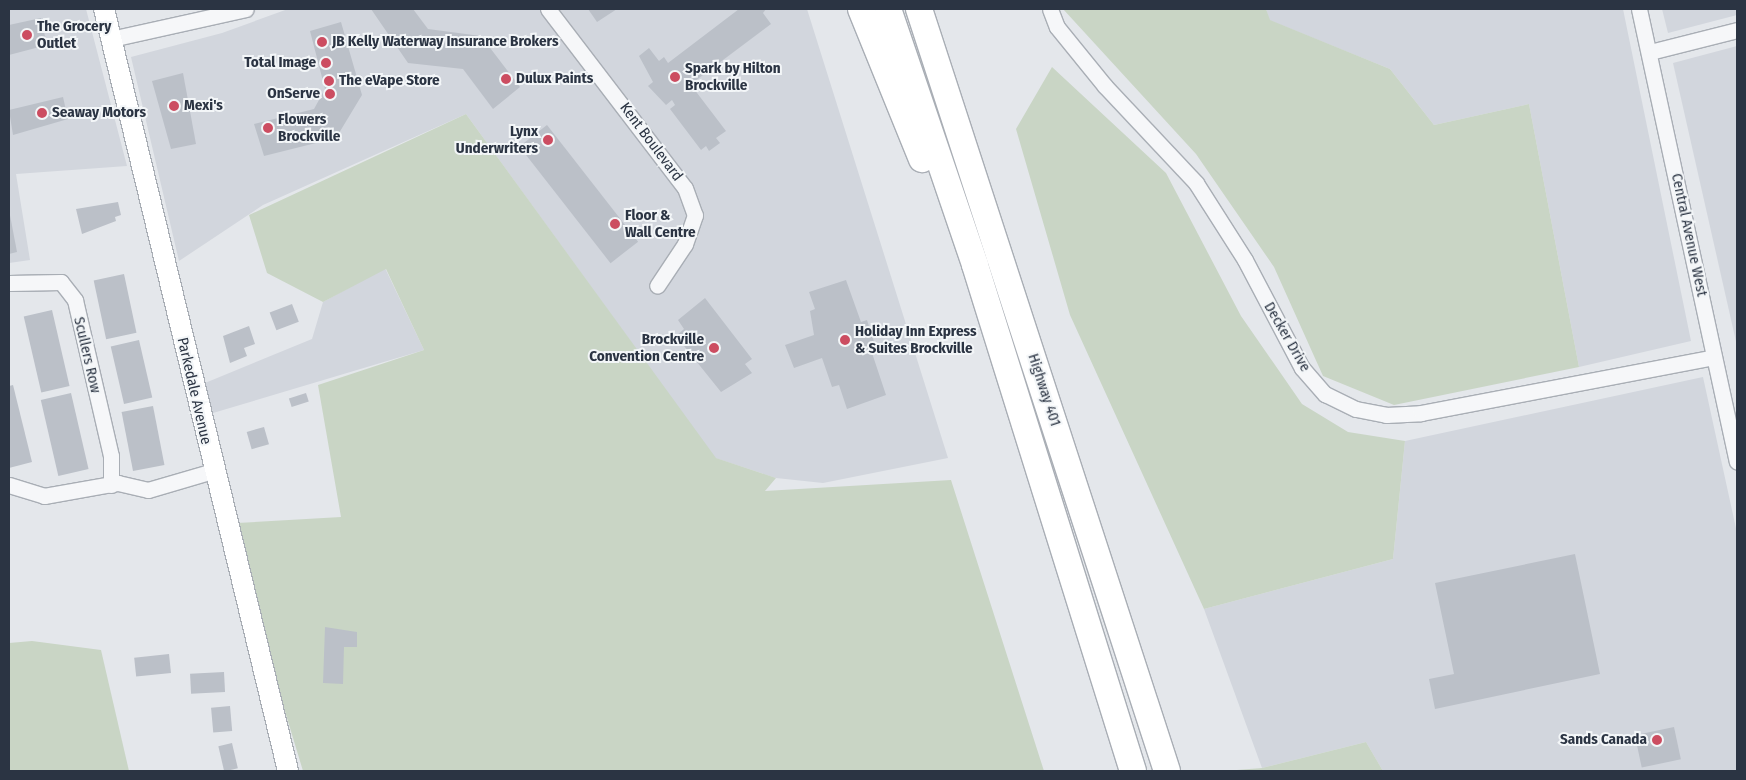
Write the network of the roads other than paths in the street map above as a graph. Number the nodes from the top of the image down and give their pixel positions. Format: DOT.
graph roads {
  1 [pos="104,9"];
  2 [pos="246,9"];
  3 [pos="548,9"];
  4 [pos="861,9"];
  5 [pos="888,9"];
  6 [pos="919,9"];
  7 [pos="934,9"];
  8 [pos="1050,9"];
  9 [pos="1639,9"];
  10 [pos="1737,30"];
  11 [pos="111,39"];
  12 [pos="1650,52"];
  13 [pos="961,130"];
  14 [pos="975,264"];
  15 [pos="9,283"];
  16 [pos="657,286"];
  17 [pos="1714,357"];
  18 [pos="1737,462"];
  19 [pos="213,471"];
  20 [pos="9,485"];
  21 [pos="111,485"];
  22 [pos="288,771"];
  23 [pos="1133,771"];
  24 [pos="1167,771"];
  1 -- 11 [label="street, Parkedale Avenue"];
  2 -- 11 [label="street"];
  3 -- 16 [label="street, Kent Boulevard"];
  4 -- 14 [label="highway"];
  5 -- 14 [label="highway, Highway 401"];
  6 -- 13 [label="highway, Highway 401"];
  7 -- 13 [label="highway"];
  8 -- 17 [label="street, Decker Drive"];
  9 -- 12 [label="street, Central Avenue West"];
  10 -- 12 [label="street"];
  11 -- 19 [label="street, Parkedale Avenue"];
  12 -- 17 [label="street, Central Avenue West"];
  13 -- 24 [label="highway, Highway 401"];
  14 -- 23 [label="highway, Highway 401"];
  15 -- 21 [label="street, Scullers Row"];
  17 -- 18 [label="street, Central Avenue West"];
  19 -- 21 [label="street"];
  19 -- 22 [label="street, Parkedale Avenue"];
  20 -- 21 [label="street"];
}
